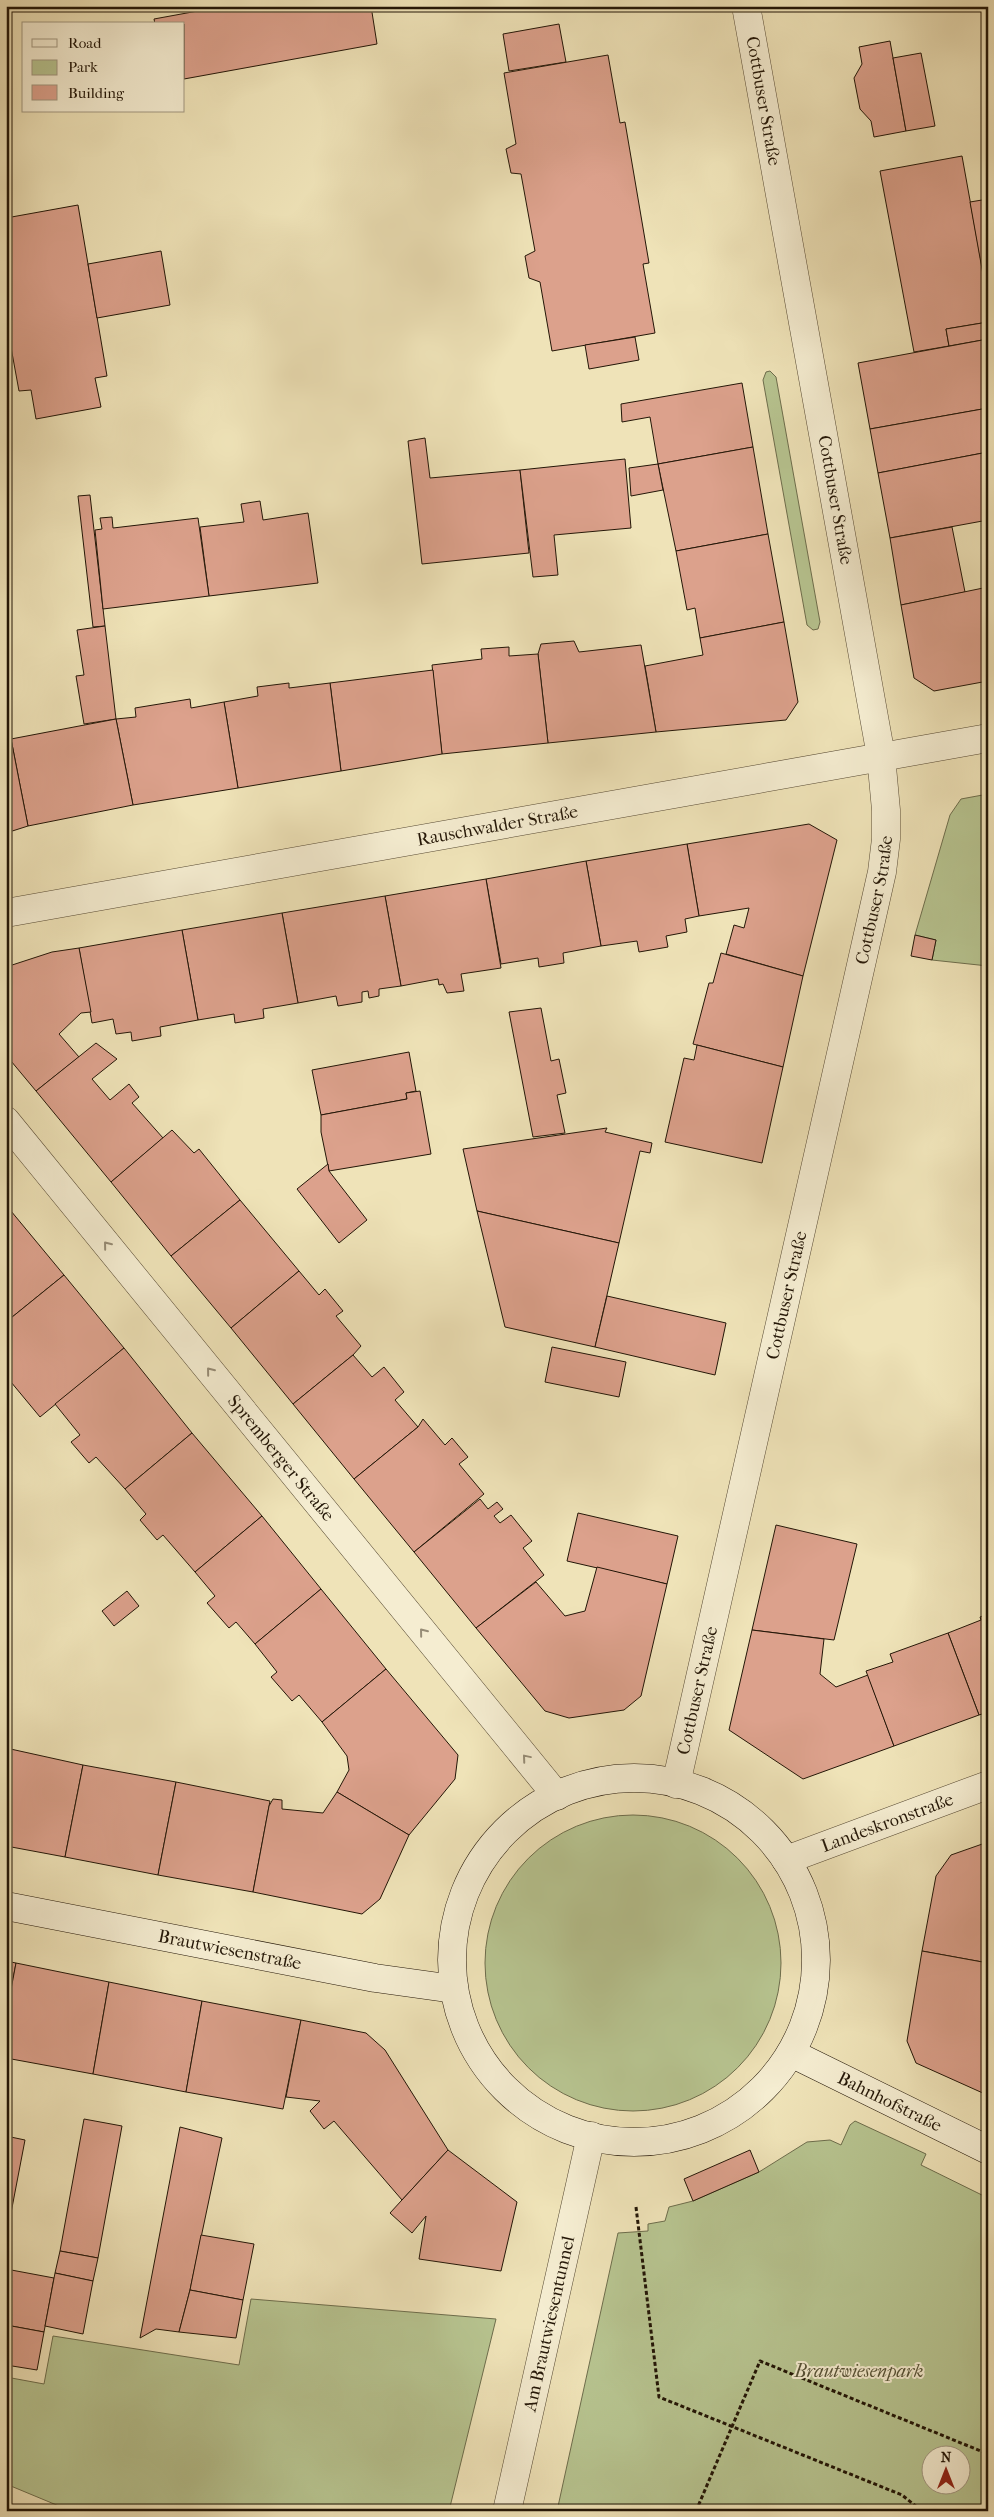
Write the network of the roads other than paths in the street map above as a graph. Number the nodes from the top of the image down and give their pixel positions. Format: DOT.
graph roads {
  1 [pos="746,6"];
  2 [pos="988,738"];
  3 [pos="881,756"];
  4 [pos="6,913"];
  5 [pos="6,1121"];
  6 [pos="676,1784"];
  7 [pos="988,1785"];
  8 [pos="557,1796"];
  9 [pos="786,1860"];
  10 [pos="6,1906"];
  11 [pos="454,1990"];
  12 [pos="790,2053"];
  13 [pos="591,2136"];
  14 [pos="988,2150"];
  15 [pos="507,2511"];
  1 -- 3 [label="street, Cottbuser Straße"];
  2 -- 3 [label="street, Rauschwalder Straße"];
  3 -- 4 [label="street, Rauschwalder Straße"];
  3 -- 6 [label="street, Cottbuser Straße"];
  8 -- 5 [label="street, Spremberger Straße, one-way"];
  6 -- 8 [label="street"];
  6 -- 9 [label="street"];
  7 -- 9 [label="street, Landeskronstraße"];
  8 -- 11 [label="street"];
  9 -- 12 [label="street"];
  10 -- 11 [label="street, Brautwiesenstraße"];
  11 -- 13 [label="street"];
  12 -- 13 [label="street"];
  12 -- 14 [label="street, Bahnhofstraße"];
  13 -- 15 [label="street, Am Brautwiesentunnel"];
}
